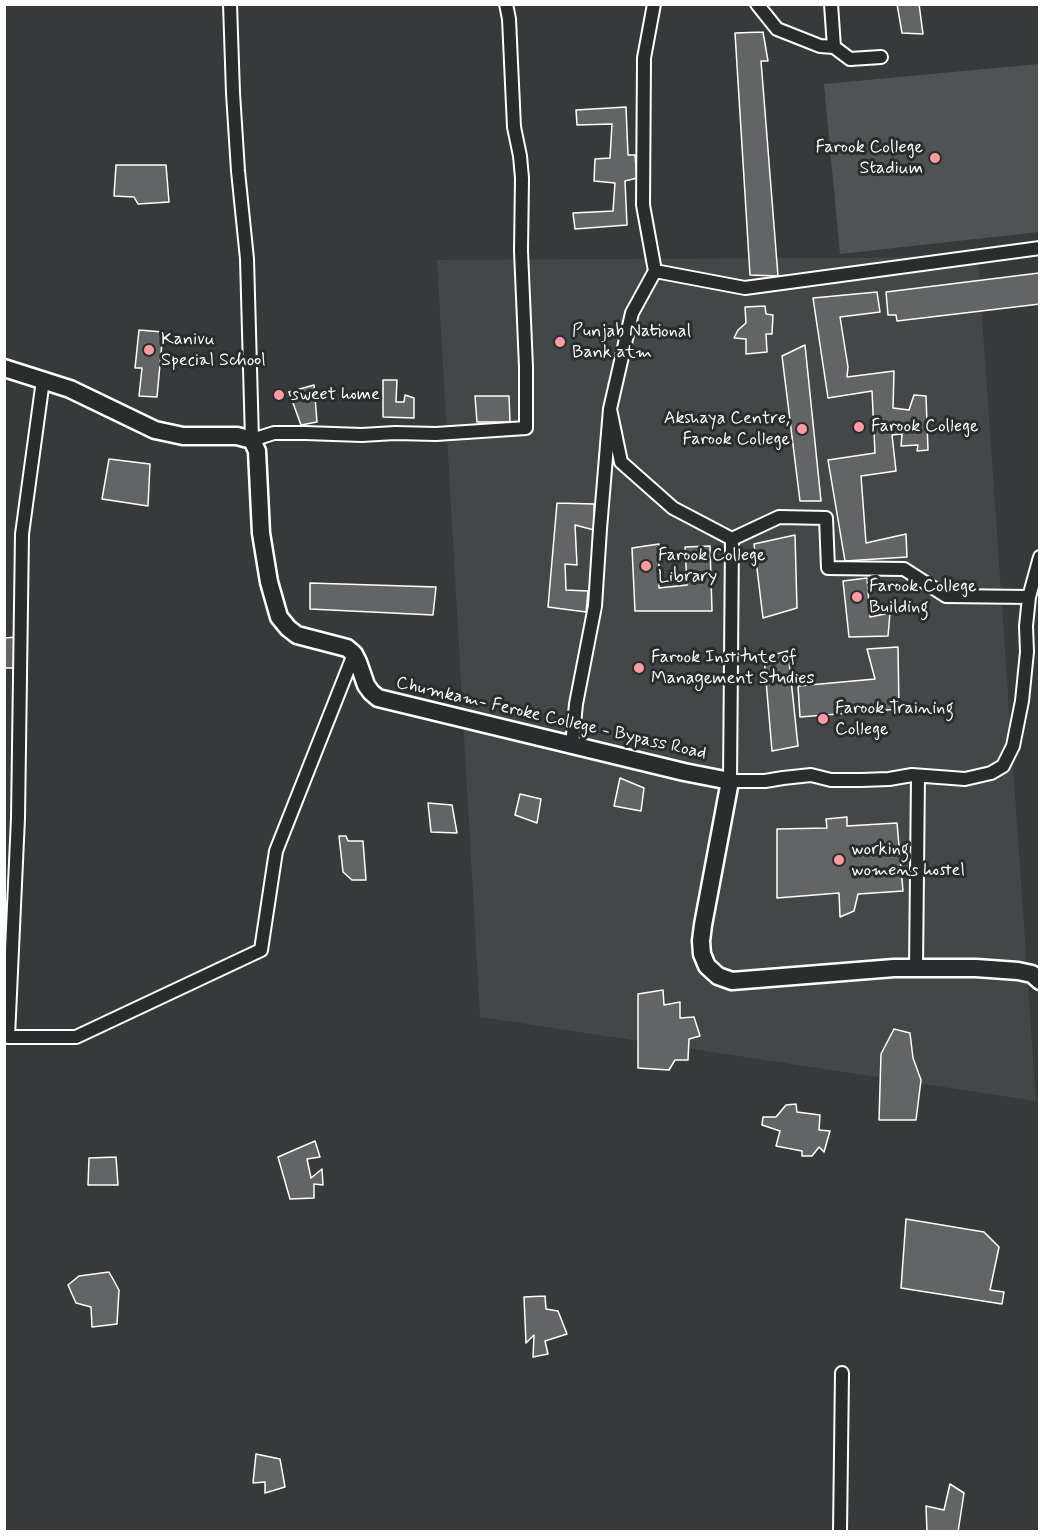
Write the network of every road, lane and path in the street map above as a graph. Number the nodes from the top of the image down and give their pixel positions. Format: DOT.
graph roads {
  1 [pos="230,4"];
  2 [pos="507,4"];
  3 [pos="654,4"];
  4 [pos="757,4"];
  5 [pos="831,4"];
  6 [pos="834,48"];
  7 [pos="881,57"];
  8 [pos="1040,248"];
  9 [pos="655,271"];
  10 [pos="4,368"];
  11 [pos="43,380"];
  12 [pos="610,409"];
  13 [pos="252,440"];
  14 [pos="732,539"];
  15 [pos="1040,557"];
  16 [pos="1029,597"];
  17 [pos="354,654"];
  18 [pos="572,745"];
  19 [pos="918,776"];
  20 [pos="730,781"];
  21 [pos="916,968"];
  22 [pos="1040,981"];
  23 [pos="842,1373"];
  24 [pos="840,1532"];
  1 -- 13 [label="street"];
  2 -- 13 [label="street"];
  3 -- 9 [label="street"];
  4 -- 6 [label="street"];
  5 -- 6 [label="street"];
  6 -- 7 [label="street"];
  8 -- 9 [label="street"];
  9 -- 12 [label="street"];
  10 -- 11 [label="main road"];
  11 -- 13 [label="main road"];
  11 -- 17 [label="street"];
  12 -- 14 [label="street"];
  12 -- 18 [label="street"];
  13 -- 17 [label="main road"];
  14 -- 16 [label="street"];
  14 -- 20 [label="street"];
  15 -- 16 [label="street"];
  16 -- 19 [label="street"];
  17 -- 18 [label="main road, Chumkam- Feroke College - Bypass Road"];
  18 -- 20 [label="main road, Chumkam- Feroke College - Bypass Road"];
  19 -- 20 [label="street"];
  19 -- 21 [label="street"];
  20 -- 21 [label="main road"];
  21 -- 22 [label="main road"];
  23 -- 24 [label="street"];
}
